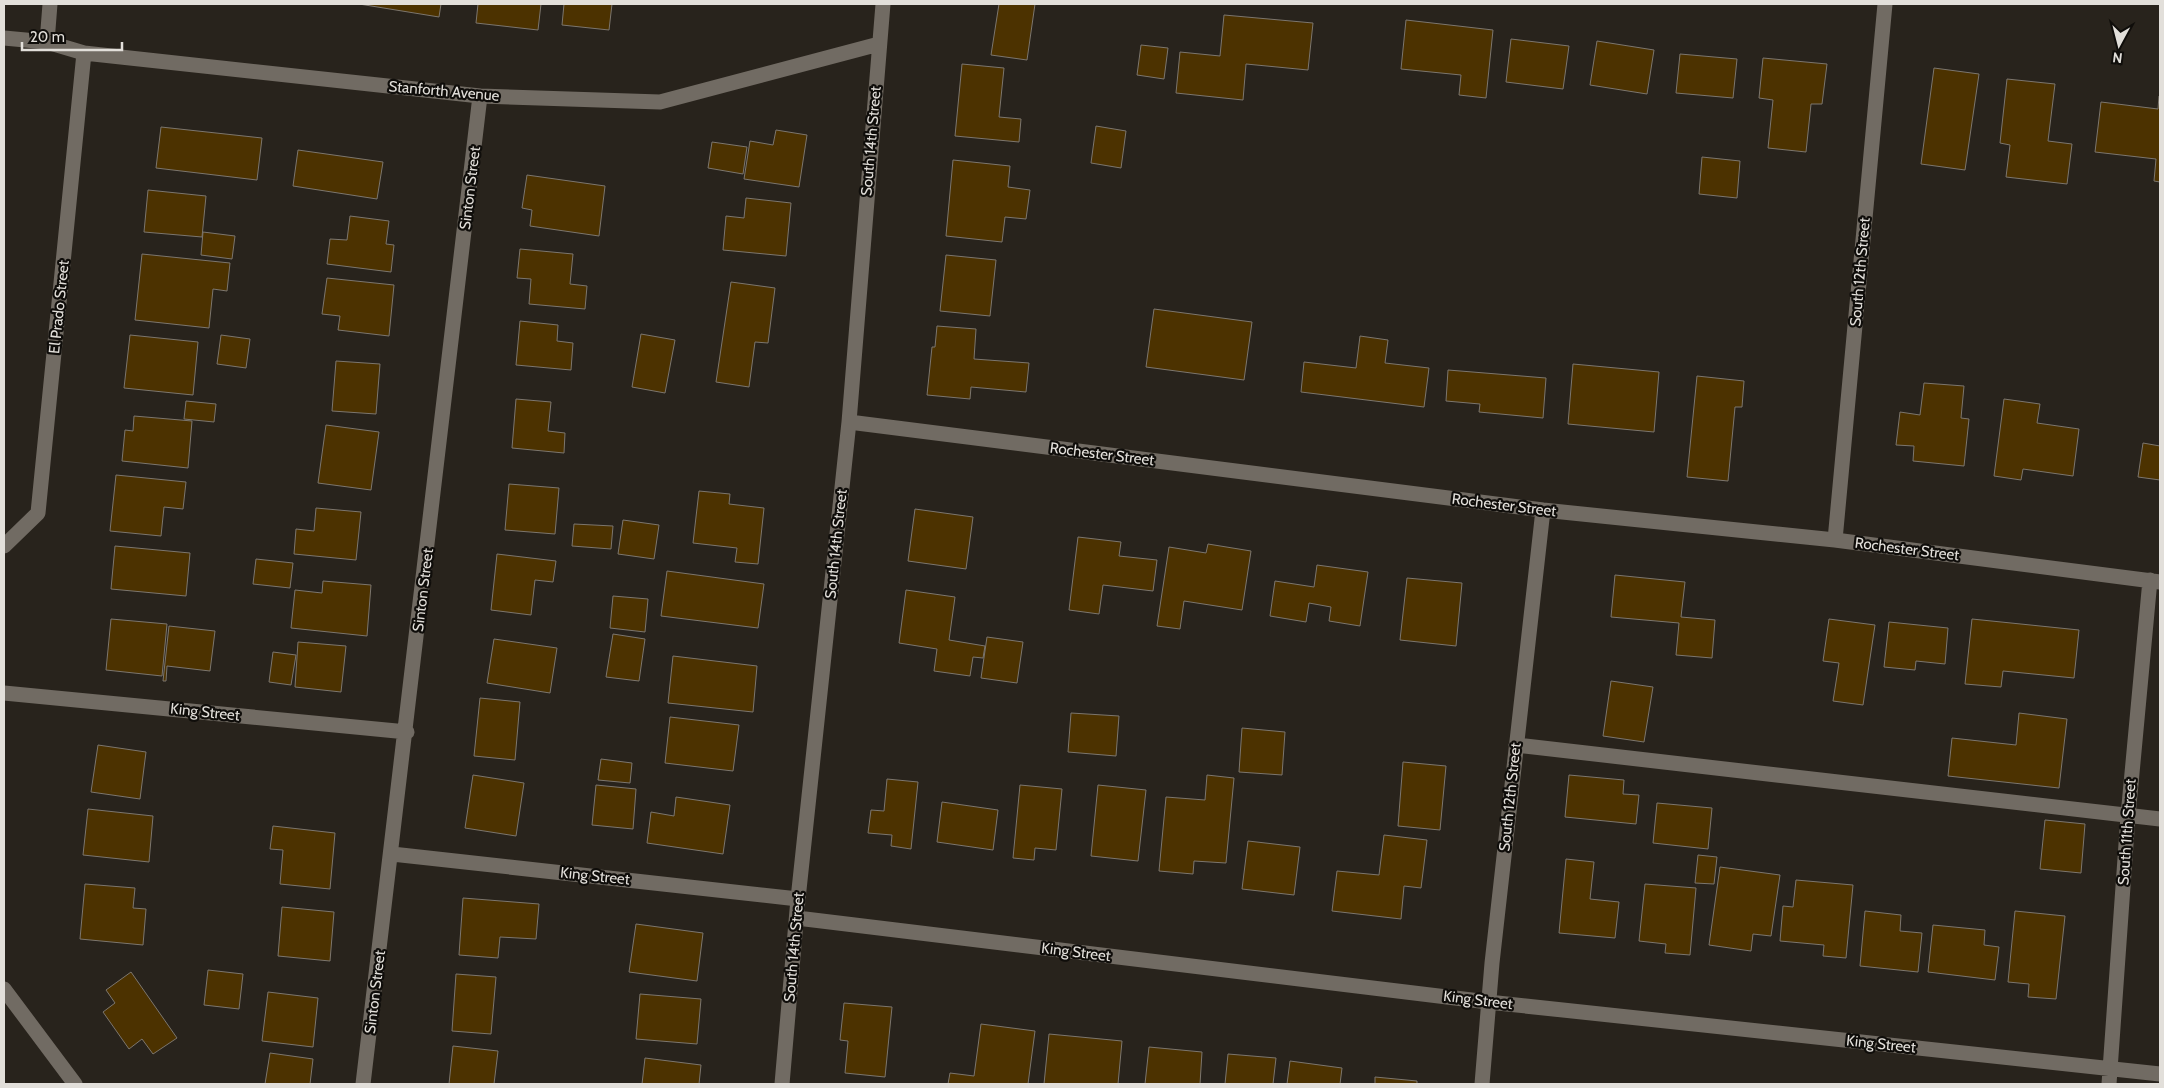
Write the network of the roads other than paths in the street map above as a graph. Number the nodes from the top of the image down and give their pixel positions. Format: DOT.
graph roads {
  1 [pos="50,4"];
  2 [pos="883,4"];
  3 [pos="1885,4"];
  4 [pos="4,39"];
  5 [pos="46,42"];
  6 [pos="879,44"];
  7 [pos="84,53"];
  8 [pos="480,96"];
  9 [pos="849,422"];
  10 [pos="1543,510"];
  11 [pos="1835,540"];
  12 [pos="4,546"];
  13 [pos="2155,581"];
  14 [pos="4,693"];
  15 [pos="407,732"];
  16 [pos="1516,746"];
  17 [pos="2128,816"];
  18 [pos="2160,820"];
  19 [pos="392,854"];
  20 [pos="798,899"];
  21 [pos="796,918"];
  22 [pos="4,988"];
  23 [pos="1488,1002"];
  24 [pos="2111,1068"];
  25 [pos="2160,1074"];
  26 [pos="76,1084"];
  27 [pos="364,1084"];
  28 [pos="782,1084"];
  29 [pos="1482,1084"];
  30 [pos="2109,1084"];
  1 -- 5 [label="street"];
  2 -- 6 [label="street, South 14th Street"];
  3 -- 11 [label="street, South 12th Street"];
  4 -- 5 [label="street, Stanforth Avenue"];
  5 -- 7 [label="street, Stanforth Avenue"];
  6 -- 8 [label="street, Stanforth Avenue"];
  6 -- 9 [label="street, South 14th Street"];
  7 -- 8 [label="street, Stanforth Avenue"];
  7 -- 12 [label="street, El Prado Street"];
  8 -- 15 [label="street, Sinton Street"];
  9 -- 10 [label="street, Rochester Street"];
  9 -- 20 [label="street, South 14th Street"];
  10 -- 11 [label="street, Rochester Street"];
  10 -- 16 [label="street, South 12th Street"];
  11 -- 13 [label="street, Rochester Street"];
  13 -- 17 [label="street, South 11th Street"];
  14 -- 15 [label="street, King Street"];
  15 -- 19 [label="street, Sinton Street"];
  16 -- 17 [label="street"];
  16 -- 23 [label="street, South 12th Street"];
  17 -- 18 [label="street"];
  17 -- 24 [label="street, South 11th Street"];
  19 -- 20 [label="street, King Street"];
  19 -- 27 [label="street, Sinton Street"];
  20 -- 21 [label="street, South 14th Street"];
  21 -- 23 [label="street, King Street"];
  21 -- 28 [label="street, South 14th Street"];
  22 -- 26 [label="street"];
  23 -- 24 [label="street, King Street"];
  23 -- 29 [label="street, South 12th Street"];
  24 -- 25 [label="street, King Street"];
  24 -- 30 [label="street, South 11th Street"];
}
